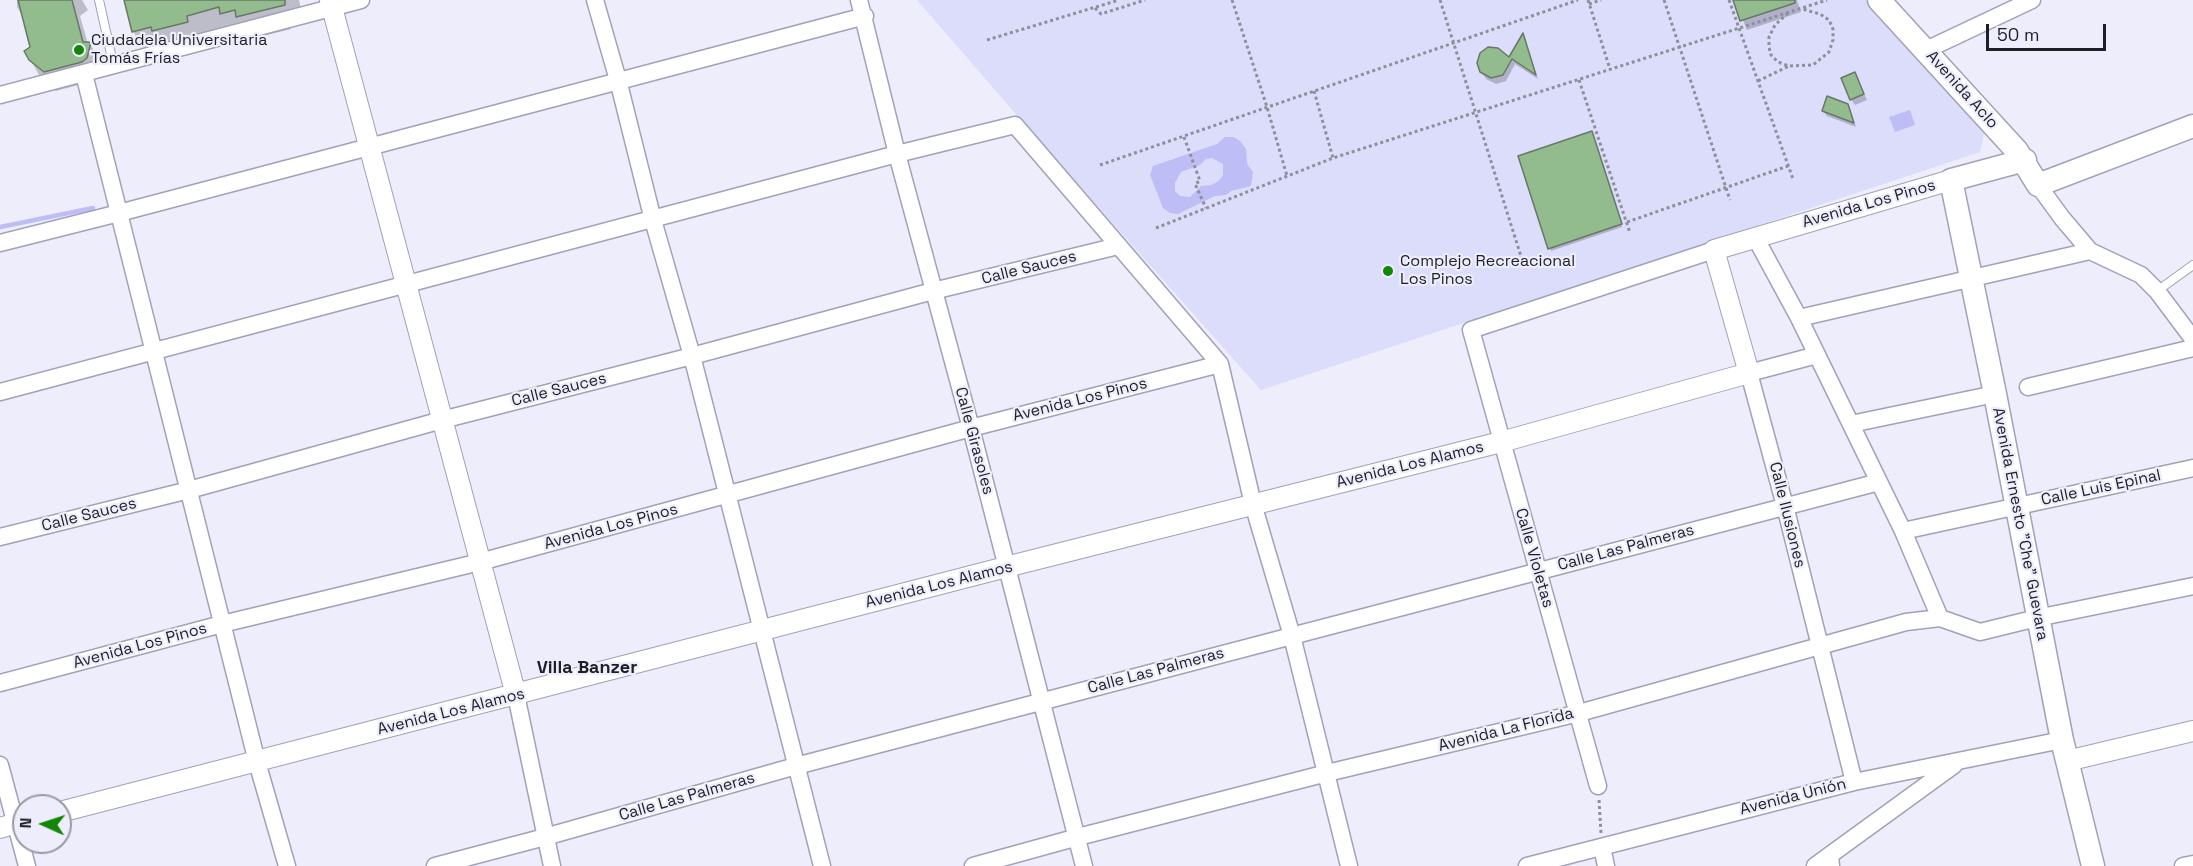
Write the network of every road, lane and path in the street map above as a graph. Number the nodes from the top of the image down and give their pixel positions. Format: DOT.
graph roads {
  1 [pos="99,0"];
  2 [pos="361,0"];
  3 [pos="595,0"];
  4 [pos="1119,0"];
  5 [pos="1145,0"];
  6 [pos="1232,0"];
  7 [pos="1440,0"];
  8 [pos="1578,0"];
  9 [pos="1600,0"];
  10 [pos="1665,0"];
  11 [pos="1729,0"];
  12 [pos="1827,0"];
  13 [pos="1879,0"];
  14 [pos="2032,0"];
  15 [pos="1589,2"];
  16 [pos="331,4"];
  17 [pos="862,8"];
  18 [pos="1094,8"];
  19 [pos="1799,8"];
  20 [pos="1789,12"];
  21 [pos="1738,27"];
  22 [pos="987,40"];
  23 [pos="1454,42"];
  24 [pos="1680,47"];
  25 [pos="1926,50"];
  26 [pos="1789,66"];
  27 [pos="106,68"];
  28 [pos="1610,69"];
  29 [pos="84,74"];
  30 [pos="618,80"];
  31 [pos="1579,80"];
  32 [pos="1758,81"];
  33 [pos="1314,91"];
  34 [pos="0,95"];
  35 [pos="1267,107"];
  36 [pos="1476,111"];
  37 [pos="2193,126"];
  38 [pos="1184,136"];
  39 [pos="369,146"];
  40 [pos="897,154"];
  41 [pos="2021,156"];
  42 [pos="1333,158"];
  43 [pos="1100,165"];
  44 [pos="1788,166"];
  45 [pos="1287,176"];
  46 [pos="1793,178"];
  47 [pos="1951,180"];
  48 [pos="2038,185"];
  49 [pos="1725,188"];
  50 [pos="1730,200"];
  51 [pos="1206,208"];
  52 [pos="119,213"];
  53 [pos="653,220"];
  54 [pos="1627,222"];
  55 [pos="1156,228"];
  56 [pos="1630,233"];
  57 [pos="1755,237"];
  58 [pos="0,243"];
  59 [pos="1118,246"];
  60 [pos="1714,250"];
  61 [pos="2090,251"];
  62 [pos="2193,265"];
  63 [pos="1525,269"];
  64 [pos="1972,277"];
  65 [pos="406,284"];
  66 [pos="933,291"];
  67 [pos="2157,291"];
  68 [pos="1799,318"];
  69 [pos="2193,339"];
  70 [pos="2193,348"];
  71 [pos="154,352"];
  72 [pos="1817,355"];
  73 [pos="692,356"];
  74 [pos="1220,364"];
  75 [pos="1749,373"];
  76 [pos="2028,387"];
  77 [pos="0,392"];
  78 [pos="1995,394"];
  79 [pos="442,420"];
  80 [pos="1851,424"];
  81 [pos="971,428"];
  82 [pos="1502,442"];
  83 [pos="2193,468"];
  84 [pos="1879,482"];
  85 [pos="189,490"];
  86 [pos="727,495"];
  87 [pos="1253,504"];
  88 [pos="1785,506"];
  89 [pos="2016,506"];
  90 [pos="1903,531"];
  91 [pos="0,537"];
  92 [pos="480,562"];
  93 [pos="1006,567"];
  94 [pos="1538,571"];
  95 [pos="2193,586"];
  96 [pos="1940,618"];
  97 [pos="2037,618"];
  98 [pos="222,624"];
  99 [pos="762,630"];
  100 [pos="1292,636"];
  101 [pos="1820,646"];
  102 [pos="0,683"];
  103 [pos="516,695"];
  104 [pos="1042,701"];
  105 [pos="1579,713"];
  106 [pos="2193,732"];
  107 [pos="2065,751"];
  108 [pos="257,762"];
  109 [pos="1958,762"];
  110 [pos="0,765"];
  111 [pos="796,766"];
  112 [pos="1327,773"];
  113 [pos="1854,782"];
  114 [pos="1598,786"];
  115 [pos="72,809"];
  116 [pos="12,819"];
  117 [pos="545,837"];
  118 [pos="1078,837"];
  119 [pos="1602,847"];
  120 [pos="1831,860"];
  121 [pos="2193,864"];
  122 [pos="287,866"];
  123 [pos="435,866"];
  124 [pos="552,866"];
  125 [pos="822,866"];
  126 [pos="973,866"];
  127 [pos="1084,866"];
  128 [pos="1349,866"];
  129 [pos="1527,866"];
  130 [pos="1606,866"];
  131 [pos="1815,866"];
  132 [pos="2093,866"];
  133 [pos="2183,866"];
  1 -- 27 [label="lane"];
  2 -- 16 [label="street"];
  3 -- 30 [label="street"];
  4 -- 18 [label="path"];
  5 -- 18 [label="path"];
  6 -- 35 [label="path"];
  7 -- 23 [label="path"];
  8 -- 23 [label="path"];
  9 -- 15 [label="path"];
  10 -- 24 [label="path"];
  11 -- 21 [label="path"];
  12 -- 19 [label="path"];
  13 -- 25 [label="main road, Avenida Aclo"];
  14 -- 25 [label="street"];
  15 -- 28 [label="path"];
  16 -- 27 [label="street"];
  16 -- 39 [label="street"];
  17 -- 30 [label="street"];
  17 -- 40 [label="street, Calle Girasoles"];
  18 -- 22 [label="path"];
  19 -- 20 [label="path"];
  19 -- 26 [label="path"];
  20 -- 21 [label="path"];
  20 -- 26 [label="path"];
  21 -- 24 [label="path"];
  21 -- 32 [label="path"];
  23 -- 33 [label="path"];
  23 -- 36 [label="path"];
  24 -- 28 [label="path"];
  24 -- 49 [label="path"];
  25 -- 41 [label="main road, Avenida Aclo"];
  26 -- 32 [label="path"];
  27 -- 29 [label="street"];
  28 -- 31 [label="path"];
  29 -- 34 [label="street"];
  29 -- 52 [label="street"];
  30 -- 39 [label="street"];
  30 -- 53 [label="street"];
  31 -- 36 [label="path"];
  31 -- 54 [label="path"];
  32 -- 44 [label="path"];
  33 -- 35 [label="path"];
  33 -- 42 [label="path"];
  35 -- 38 [label="path"];
  35 -- 45 [label="path"];
  36 -- 42 [label="path"];
  36 -- 63 [label="path"];
  37 -- 48 [label="main road"];
  38 -- 43 [label="path"];
  38 -- 51 [label="path"];
  39 -- 52 [label="street"];
  39 -- 65 [label="street"];
  40 -- 53 [label="street"];
  40 -- 59 [label="street"];
  40 -- 66 [label="street, Calle Girasoles"];
  41 -- 47 [label="main road, Avenida Los Pinos"];
  41 -- 48 [label="main road, Avenida Aclo"];
  42 -- 45 [label="path"];
  44 -- 46 [label="path"];
  44 -- 49 [label="path"];
  45 -- 51 [label="path"];
  47 -- 57 [label="street, Avenida Los Pinos"];
  47 -- 64 [label="main road, Avenida Ernesto \"Che\" Guevara"];
  48 -- 61 [label="street"];
  49 -- 50 [label="path"];
  49 -- 54 [label="path"];
  51 -- 55 [label="path"];
  52 -- 58 [label="street"];
  52 -- 71 [label="street"];
  53 -- 65 [label="street"];
  53 -- 73 [label="street"];
  54 -- 56 [label="path"];
  57 -- 60 [label="street, Avenida Los Pinos"];
  57 -- 68 [label="street"];
  59 -- 66 [label="street, Calle Sauces"];
  59 -- 74 [label="street"];
  60 -- 75 [label="street, Calle Ilusiones"];
  60 -- 82 [label="street, Calle Violetas"];
  61 -- 64 [label="street"];
  61 -- 67 [label="street"];
  62 -- 67 [label="lane"];
  64 -- 68 [label="street"];
  64 -- 78 [label="main road, Avenida Ernesto \"Che\" Guevara"];
  65 -- 71 [label="street"];
  65 -- 79 [label="street"];
  66 -- 73 [label="street, Calle Sauces"];
  66 -- 81 [label="street, Calle Girasoles"];
  67 -- 69 [label="street"];
  68 -- 72 [label="street"];
  70 -- 76 [label="street"];
  71 -- 77 [label="street"];
  71 -- 85 [label="street"];
  72 -- 75 [label="street, Avenida Los Alamos"];
  72 -- 80 [label="street"];
  73 -- 79 [label="street, Calle Sauces"];
  73 -- 86 [label="street"];
  74 -- 81 [label="street, Avenida Los Pinos"];
  74 -- 87 [label="street"];
  75 -- 82 [label="street, Avenida Los Alamos"];
  75 -- 88 [label="street, Calle Ilusiones"];
  78 -- 80 [label="street"];
  78 -- 89 [label="main road, Avenida Ernesto \"Che\" Guevara"];
  79 -- 85 [label="street, Calle Sauces"];
  79 -- 92 [label="street"];
  80 -- 84 [label="street"];
  81 -- 86 [label="street, Avenida Los Pinos"];
  81 -- 93 [label="street, Calle Girasoles"];
  82 -- 87 [label="street, Avenida Los Alamos"];
  82 -- 94 [label="street, Calle Violetas"];
  83 -- 89 [label="street, Calle Luis Epinal"];
  84 -- 88 [label="street, Calle Las Palmeras"];
  84 -- 90 [label="street"];
  85 -- 91 [label="street, Calle Sauces"];
  85 -- 98 [label="street"];
  86 -- 92 [label="street, Avenida Los Pinos"];
  86 -- 99 [label="street"];
  87 -- 93 [label="street, Avenida Los Alamos"];
  87 -- 100 [label="street"];
  88 -- 94 [label="street, Calle Las Palmeras"];
  88 -- 101 [label="street, Calle Ilusiones"];
  89 -- 90 [label="street, Calle Luis Epinal"];
  89 -- 97 [label="main road, Avenida Ernesto \"Che\" Guevara"];
  90 -- 96 [label="street"];
  92 -- 98 [label="street, Avenida Los Pinos"];
  92 -- 103 [label="street"];
  93 -- 99 [label="street, Avenida Los Alamos"];
  93 -- 104 [label="street, Calle Girasoles"];
  94 -- 100 [label="street, Calle Las Palmeras"];
  94 -- 105 [label="street, Calle Violetas"];
  95 -- 97 [label="street, Avenida La Florida"];
  96 -- 97 [label="street, Avenida La Florida"];
  96 -- 101 [label="street, Avenida La Florida"];
  97 -- 107 [label="main road, Avenida Ernesto \"Che\" Guevara"];
  98 -- 102 [label="street, Avenida Los Pinos"];
  98 -- 108 [label="street"];
  99 -- 103 [label="street, Avenida Los Alamos"];
  99 -- 111 [label="street"];
  100 -- 104 [label="street, Calle Las Palmeras"];
  100 -- 112 [label="street"];
  101 -- 105 [label="street, Avenida La Florida"];
  101 -- 113 [label="street, Calle Ilusiones"];
  103 -- 108 [label="street, Avenida Los Alamos"];
  103 -- 117 [label="street"];
  104 -- 111 [label="street, Calle Las Palmeras"];
  104 -- 118 [label="street, Calle Girasoles"];
  105 -- 112 [label="street, Avenida La Florida"];
  105 -- 114 [label="street, Calle Violetas"];
  106 -- 107 [label="street, Avenida Unión"];
  107 -- 109 [label="street, Avenida Unión"];
  107 -- 132 [label="main road, Avenida Ernesto \"Che\" Guevara"];
  108 -- 115 [label="street, Avenida Los Alamos"];
  108 -- 122 [label="street"];
  109 -- 113 [label="street, Avenida Unión"];
  109 -- 120 [label="street"];
  110 -- 116 [label="street"];
  111 -- 117 [label="street, Calle Las Palmeras"];
  111 -- 125 [label="street"];
  112 -- 118 [label="street, Avenida La Florida"];
  112 -- 128 [label="street"];
  113 -- 119 [label="street, Avenida Unión"];
  114 -- 119 [label="path"];
  117 -- 123 [label="street, Calle Las Palmeras"];
  117 -- 124 [label="street"];
  118 -- 126 [label="street, Avenida La Florida"];
  118 -- 127 [label="street, Calle Girasoles"];
  119 -- 129 [label="street, Avenida Unión"];
  119 -- 130 [label="street"];
  120 -- 131 [label="street"];
  121 -- 133 [label="street"];
}
